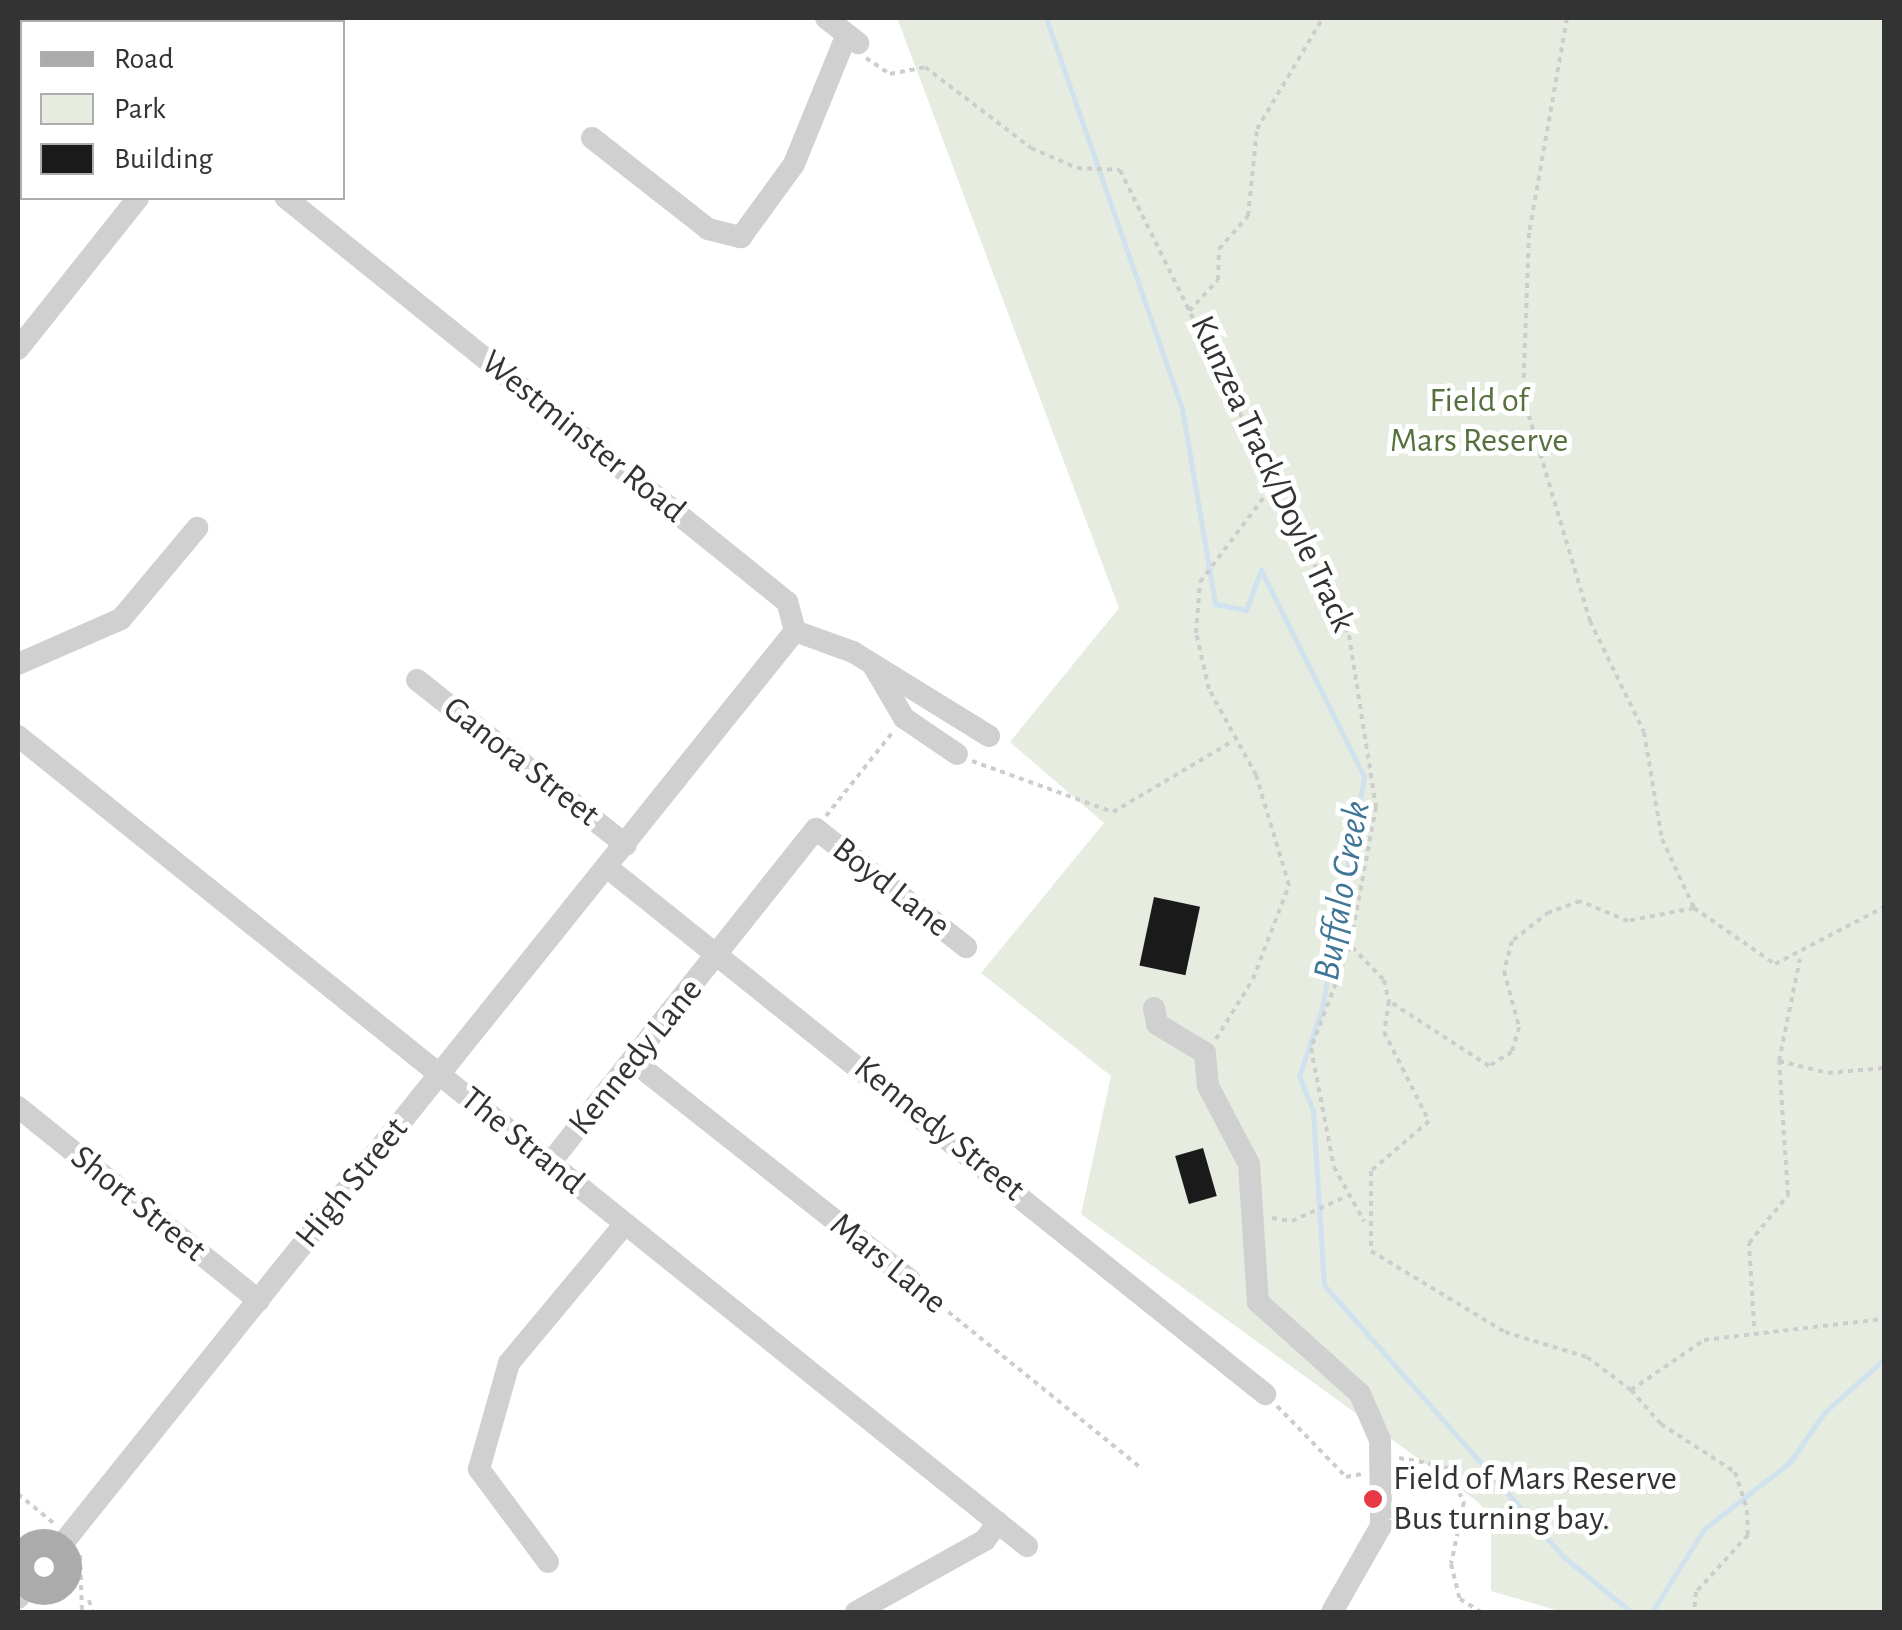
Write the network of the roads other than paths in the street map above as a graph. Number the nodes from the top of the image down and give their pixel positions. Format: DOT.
graph roads {
  1 [pos="826,18"];
  2 [pos="592,138"];
  3 [pos="136,200"];
  4 [pos="288,200"];
  5 [pos="18,349"];
  6 [pos="197,528"];
  7 [pos="794,631"];
  8 [pos="18,664"];
  9 [pos="873,664"];
  10 [pos="417,680"];
  11 [pos="18,736"];
  12 [pos="989,736"];
  13 [pos="957,754"];
  14 [pos="626,845"];
  15 [pos="608,868"];
  16 [pos="966,946"];
  17 [pos="722,952"];
  18 [pos="1154,1008"];
  19 [pos="633,1060"];
  20 [pos="440,1074"];
  21 [pos="18,1107"];
  22 [pos="550,1163"];
  23 [pos="625,1224"];
  24 [pos="910,1280"];
  25 [pos="259,1301"];
  26 [pos="1265,1394"];
  27 [pos="998,1522"];
  28 [pos="24,1538"];
  29 [pos="65,1541"];
  30 [pos="1027,1546"];
  31 [pos="548,1562"];
  32 [pos="23,1592"];
  33 [pos="58,1603"];
  34 [pos="856,1612"];
  35 [pos="1332,1612"];
  1 -- 2 [label="street"];
  3 -- 5 [label="street"];
  4 -- 7 [label="street, Westminster Road"];
  6 -- 8 [label="street"];
  7 -- 9 [label="street"];
  7 -- 14 [label="street, High Street"];
  9 -- 12 [label="street"];
  9 -- 13 [label="street"];
  10 -- 14 [label="street, Ganora Street"];
  11 -- 20 [label="street, The Strand"];
  14 -- 15 [label="street, High Street"];
  15 -- 17 [label="street, Kennedy Street"];
  15 -- 20 [label="street, High Street"];
  16 -- 17 [label="street, Boyd Lane"];
  17 -- 19 [label="street, Kennedy Lane"];
  17 -- 26 [label="street, Kennedy Street"];
  18 -- 35 [label="street"];
  19 -- 22 [label="street, Kennedy Lane"];
  19 -- 24 [label="street, Mars Lane"];
  20 -- 22 [label="street, The Strand"];
  20 -- 25 [label="street, High Street"];
  21 -- 25 [label="street, Short Street"];
  22 -- 23 [label="street, The Strand"];
  23 -- 27 [label="street, The Strand"];
  23 -- 31 [label="street"];
  25 -- 29 [label="street, High Street"];
  27 -- 30 [label="street, The Strand"];
  27 -- 34 [label="street"];
  28 -- 29 [label="main road"];
  28 -- 32 [label="main road"];
  29 -- 33 [label="main road"];
  32 -- 33 [label="main road"];
}
